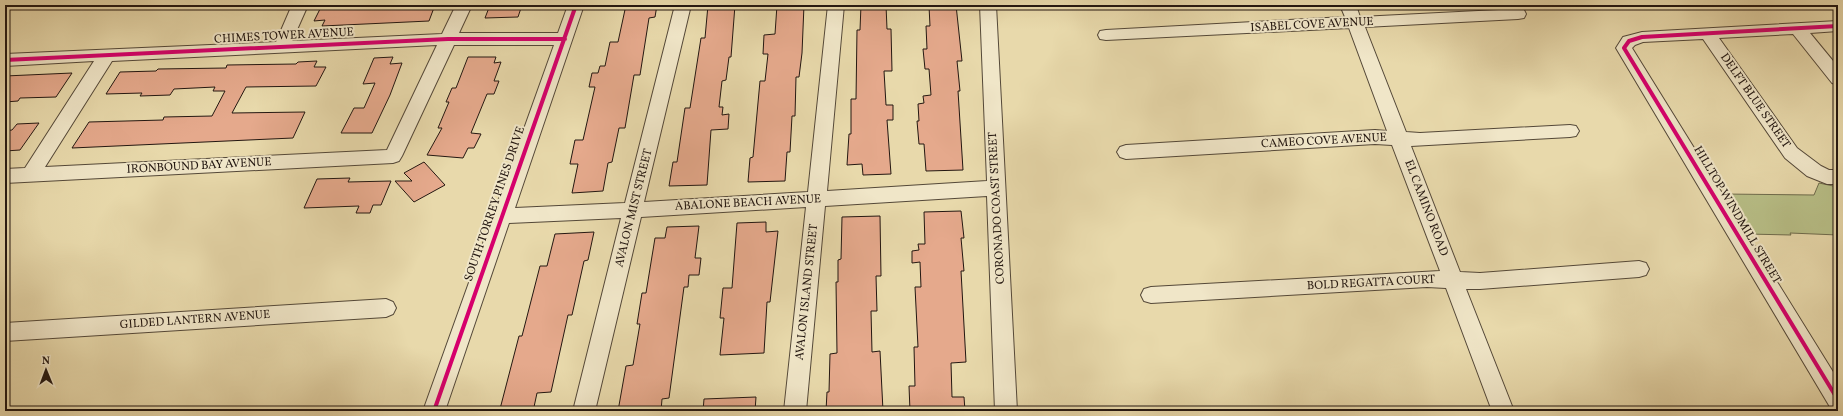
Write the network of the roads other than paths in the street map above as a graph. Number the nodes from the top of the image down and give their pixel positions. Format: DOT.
graph roads {
  1 [pos="300,5"];
  2 [pos="464,5"];
  3 [pos="576,5"];
  4 [pos="683,5"];
  5 [pos="836,5"];
  6 [pos="988,5"];
  7 [pos="1348,5"];
  8 [pos="1518,14"];
  9 [pos="1355,23"];
  10 [pos="1838,26"];
  11 [pos="1797,28"];
  12 [pos="1707,33"];
  13 [pos="1106,35"];
  14 [pos="448,39"];
  15 [pos="564,39"];
  16 [pos="282,46"];
  17 [pos="107,55"];
  18 [pos="5,60"];
  19 [pos="1838,79"];
  20 [pos="1570,131"];
  21 [pos="1399,139"];
  22 [pos="1126,152"];
  23 [pos="30,175"];
  24 [pos="5,176"];
  25 [pos="1838,178"];
  26 [pos="996,188"];
  27 [pos="816,199"];
  28 [pos="634,210"];
  29 [pos="501,216"];
  30 [pos="1639,269"];
  31 [pos="1453,280"];
  32 [pos="1151,296"];
  33 [pos="386,308"];
  34 [pos="5,332"];
  35 [pos="1838,400"];
  36 [pos="434,411"];
  37 [pos="584,411"];
  38 [pos="795,411"];
  39 [pos="1006,411"];
  40 [pos="1503,411"];
  1 -- 16 [label="street"];
  2 -- 14 [label="street"];
  3 -- 15 [label="street, SOUTH TORREY PINES DRIVE"];
  4 -- 28 [label="street, AVALON MIST STREET"];
  5 -- 27 [label="street, AVALON ISLAND STREET"];
  6 -- 26 [label="street, CORONADO COAST STREET"];
  7 -- 9 [label="street, EL CAMINO ROAD"];
  8 -- 9 [label="street, ISABEL COVE AVENUE"];
  9 -- 13 [label="street, ISABEL COVE AVENUE"];
  9 -- 21 [label="street, EL CAMINO ROAD"];
  10 -- 11 [label="street"];
  11 -- 12 [label="street"];
  11 -- 19 [label="street"];
  12 -- 25 [label="street, DELFT BLUE STREET"];
  12 -- 35 [label="street, HILLTOP WINDMILL STREET"];
  14 -- 15 [label="street, CHIMES TOWER AVENUE"];
  14 -- 16 [label="street, CHIMES TOWER AVENUE"];
  14 -- 23 [label="street, IRONBOUND BAY AVENUE"];
  15 -- 29 [label="street, SOUTH TORREY PINES DRIVE"];
  16 -- 17 [label="street, CHIMES TOWER AVENUE"];
  17 -- 18 [label="street, CHIMES TOWER AVENUE"];
  17 -- 23 [label="street"];
  20 -- 21 [label="street, CAMEO COVE AVENUE"];
  21 -- 22 [label="street, CAMEO COVE AVENUE"];
  21 -- 31 [label="street, EL CAMINO ROAD"];
  23 -- 24 [label="street, IRONBOUND BAY AVENUE"];
  26 -- 27 [label="street, ABALONE BEACH AVENUE"];
  26 -- 39 [label="street, CORONADO COAST STREET"];
  27 -- 28 [label="street, ABALONE BEACH AVENUE"];
  27 -- 38 [label="street, AVALON ISLAND STREET"];
  28 -- 29 [label="street, ABALONE BEACH AVENUE"];
  28 -- 37 [label="street, AVALON MIST STREET"];
  29 -- 36 [label="street, SOUTH TORREY PINES DRIVE"];
  30 -- 31 [label="street, BOLD REGATTA COURT"];
  31 -- 32 [label="street, BOLD REGATTA COURT"];
  31 -- 40 [label="street, EL CAMINO ROAD"];
  33 -- 34 [label="street, GILDED LANTERN AVENUE"];
}
